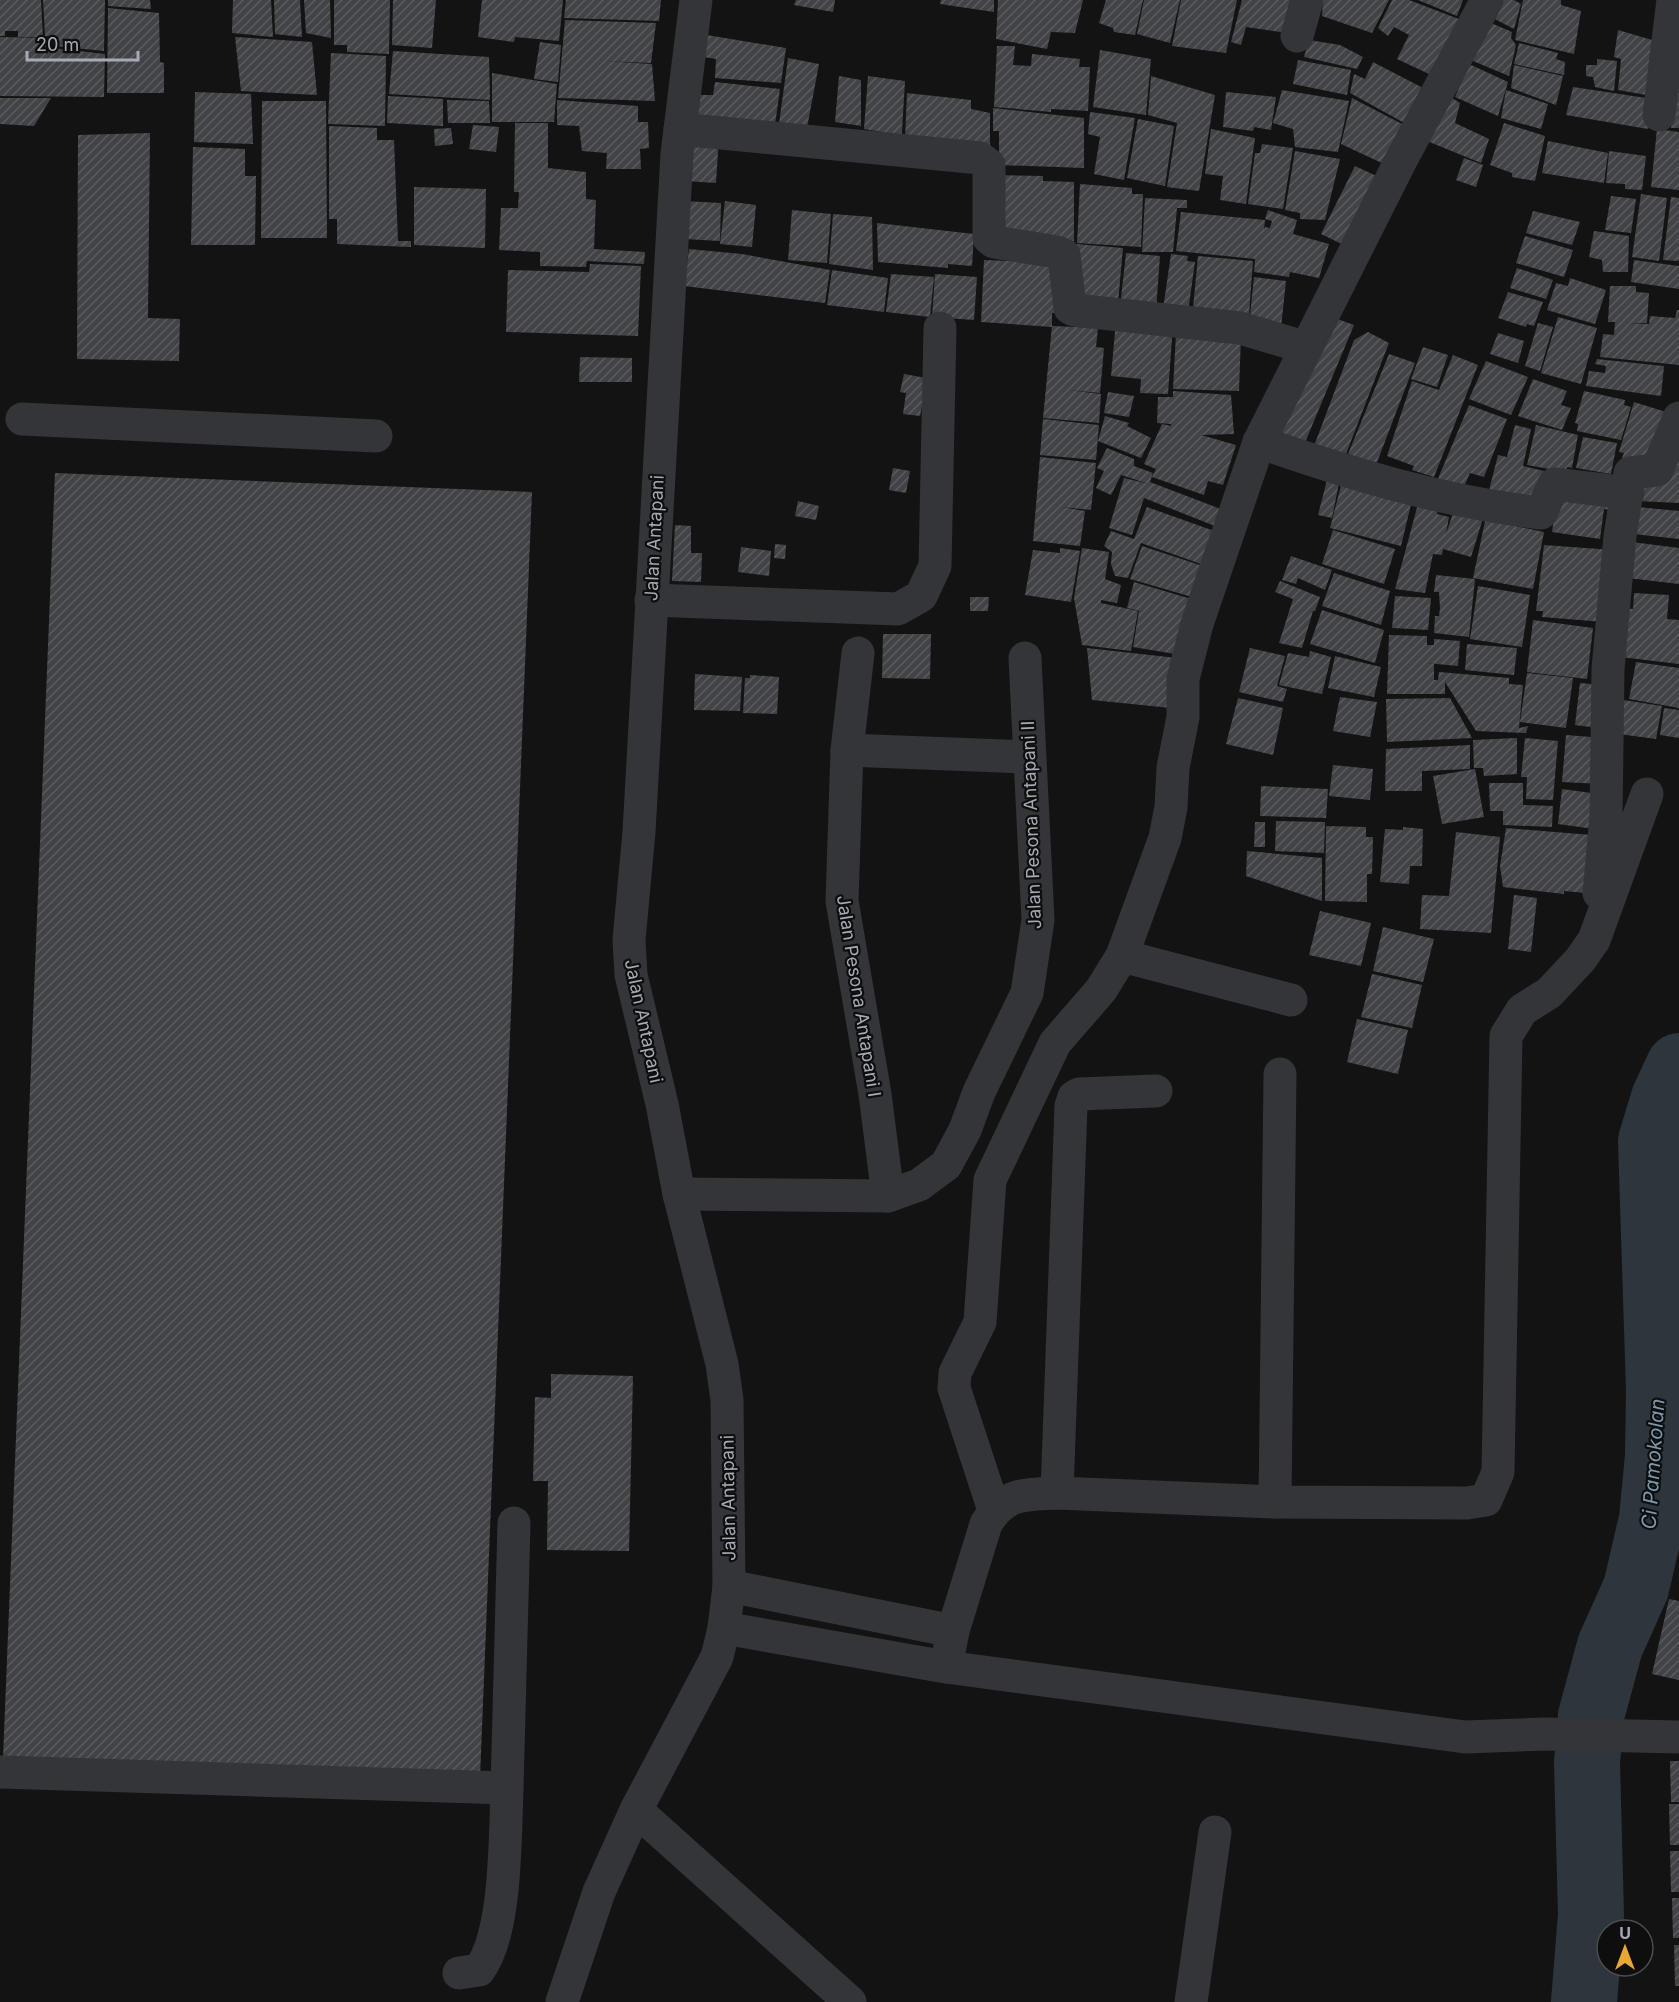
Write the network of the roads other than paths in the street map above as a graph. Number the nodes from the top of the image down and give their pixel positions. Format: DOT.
graph roads {
  1 [pos="696,0"];
  2 [pos="1307,0"];
  3 [pos="1487,0"];
  4 [pos="1673,0"];
  5 [pos="1297,36"];
  6 [pos="1659,115"];
  7 [pos="680,129"];
  8 [pos="939,328"];
  9 [pos="1304,347"];
  10 [pos="1679,418"];
  11 [pos="22,419"];
  12 [pos="376,436"];
  13 [pos="1259,442"];
  14 [pos="1628,493"];
  15 [pos="651,600"];
  16 [pos="858,653"];
  17 [pos="1025,658"];
  18 [pos="847,750"];
  19 [pos="1028,756"];
  20 [pos="1647,794"];
  21 [pos="1594,940"];
  22 [pos="1122,956"];
  23 [pos="1291,1000"];
  24 [pos="1280,1074"];
  25 [pos="1155,1091"];
  26 [pos="679,1194"];
  27 [pos="888,1196"];
  28 [pos="1057,1494"];
  29 [pos="1275,1502"];
  30 [pos="994,1510"];
  31 [pos="514,1523"];
  32 [pos="729,1586"];
  33 [pos="724,1628"];
  34 [pos="953,1631"];
  35 [pos="946,1667"];
  36 [pos="1679,1737"];
  37 [pos="0,1772"];
  38 [pos="507,1788"];
  39 [pos="636,1810"];
  40 [pos="1215,1832"];
  41 [pos="459,1973"];
  42 [pos="562,2002"];
  43 [pos="850,2002"];
  44 [pos="1191,2002"];
  1 -- 7 [label="street, Jalan Antapani"];
  2 -- 5 [label="street"];
  3 -- 9 [label="street"];
  4 -- 6 [label="street"];
  7 -- 9 [label="street"];
  7 -- 15 [label="street, Jalan Antapani"];
  8 -- 15 [label="street"];
  9 -- 13 [label="street"];
  10 -- 14 [label="street"];
  11 -- 12 [label="street"];
  13 -- 14 [label="street"];
  13 -- 22 [label="street"];
  14 -- 21 [label="street"];
  15 -- 26 [label="street, Jalan Antapani"];
  16 -- 18 [label="street, Jalan Pesona Antapani I"];
  17 -- 19 [label="street, Jalan Pesona Antapani II"];
  18 -- 19 [label="street"];
  18 -- 27 [label="street, Jalan Pesona Antapani I"];
  19 -- 27 [label="street, Jalan Pesona Antapani II"];
  20 -- 21 [label="street"];
  21 -- 29 [label="street"];
  22 -- 23 [label="street"];
  22 -- 30 [label="street"];
  24 -- 29 [label="street"];
  25 -- 28 [label="street"];
  26 -- 27 [label="street, Jalan Pesona Antapani II"];
  26 -- 32 [label="street, Jalan Antapani"];
  28 -- 29 [label="street"];
  28 -- 30 [label="street"];
  30 -- 34 [label="street"];
  31 -- 38 [label="street"];
  32 -- 33 [label="street, Jalan Antapani"];
  32 -- 34 [label="street"];
  33 -- 35 [label="street"];
  33 -- 39 [label="street, Jalan Antapani"];
  34 -- 35 [label="street"];
  35 -- 36 [label="street"];
  37 -- 38 [label="street"];
  38 -- 41 [label="street"];
  39 -- 42 [label="street, Jalan Antapani"];
  39 -- 43 [label="street"];
  40 -- 44 [label="street"];
}
